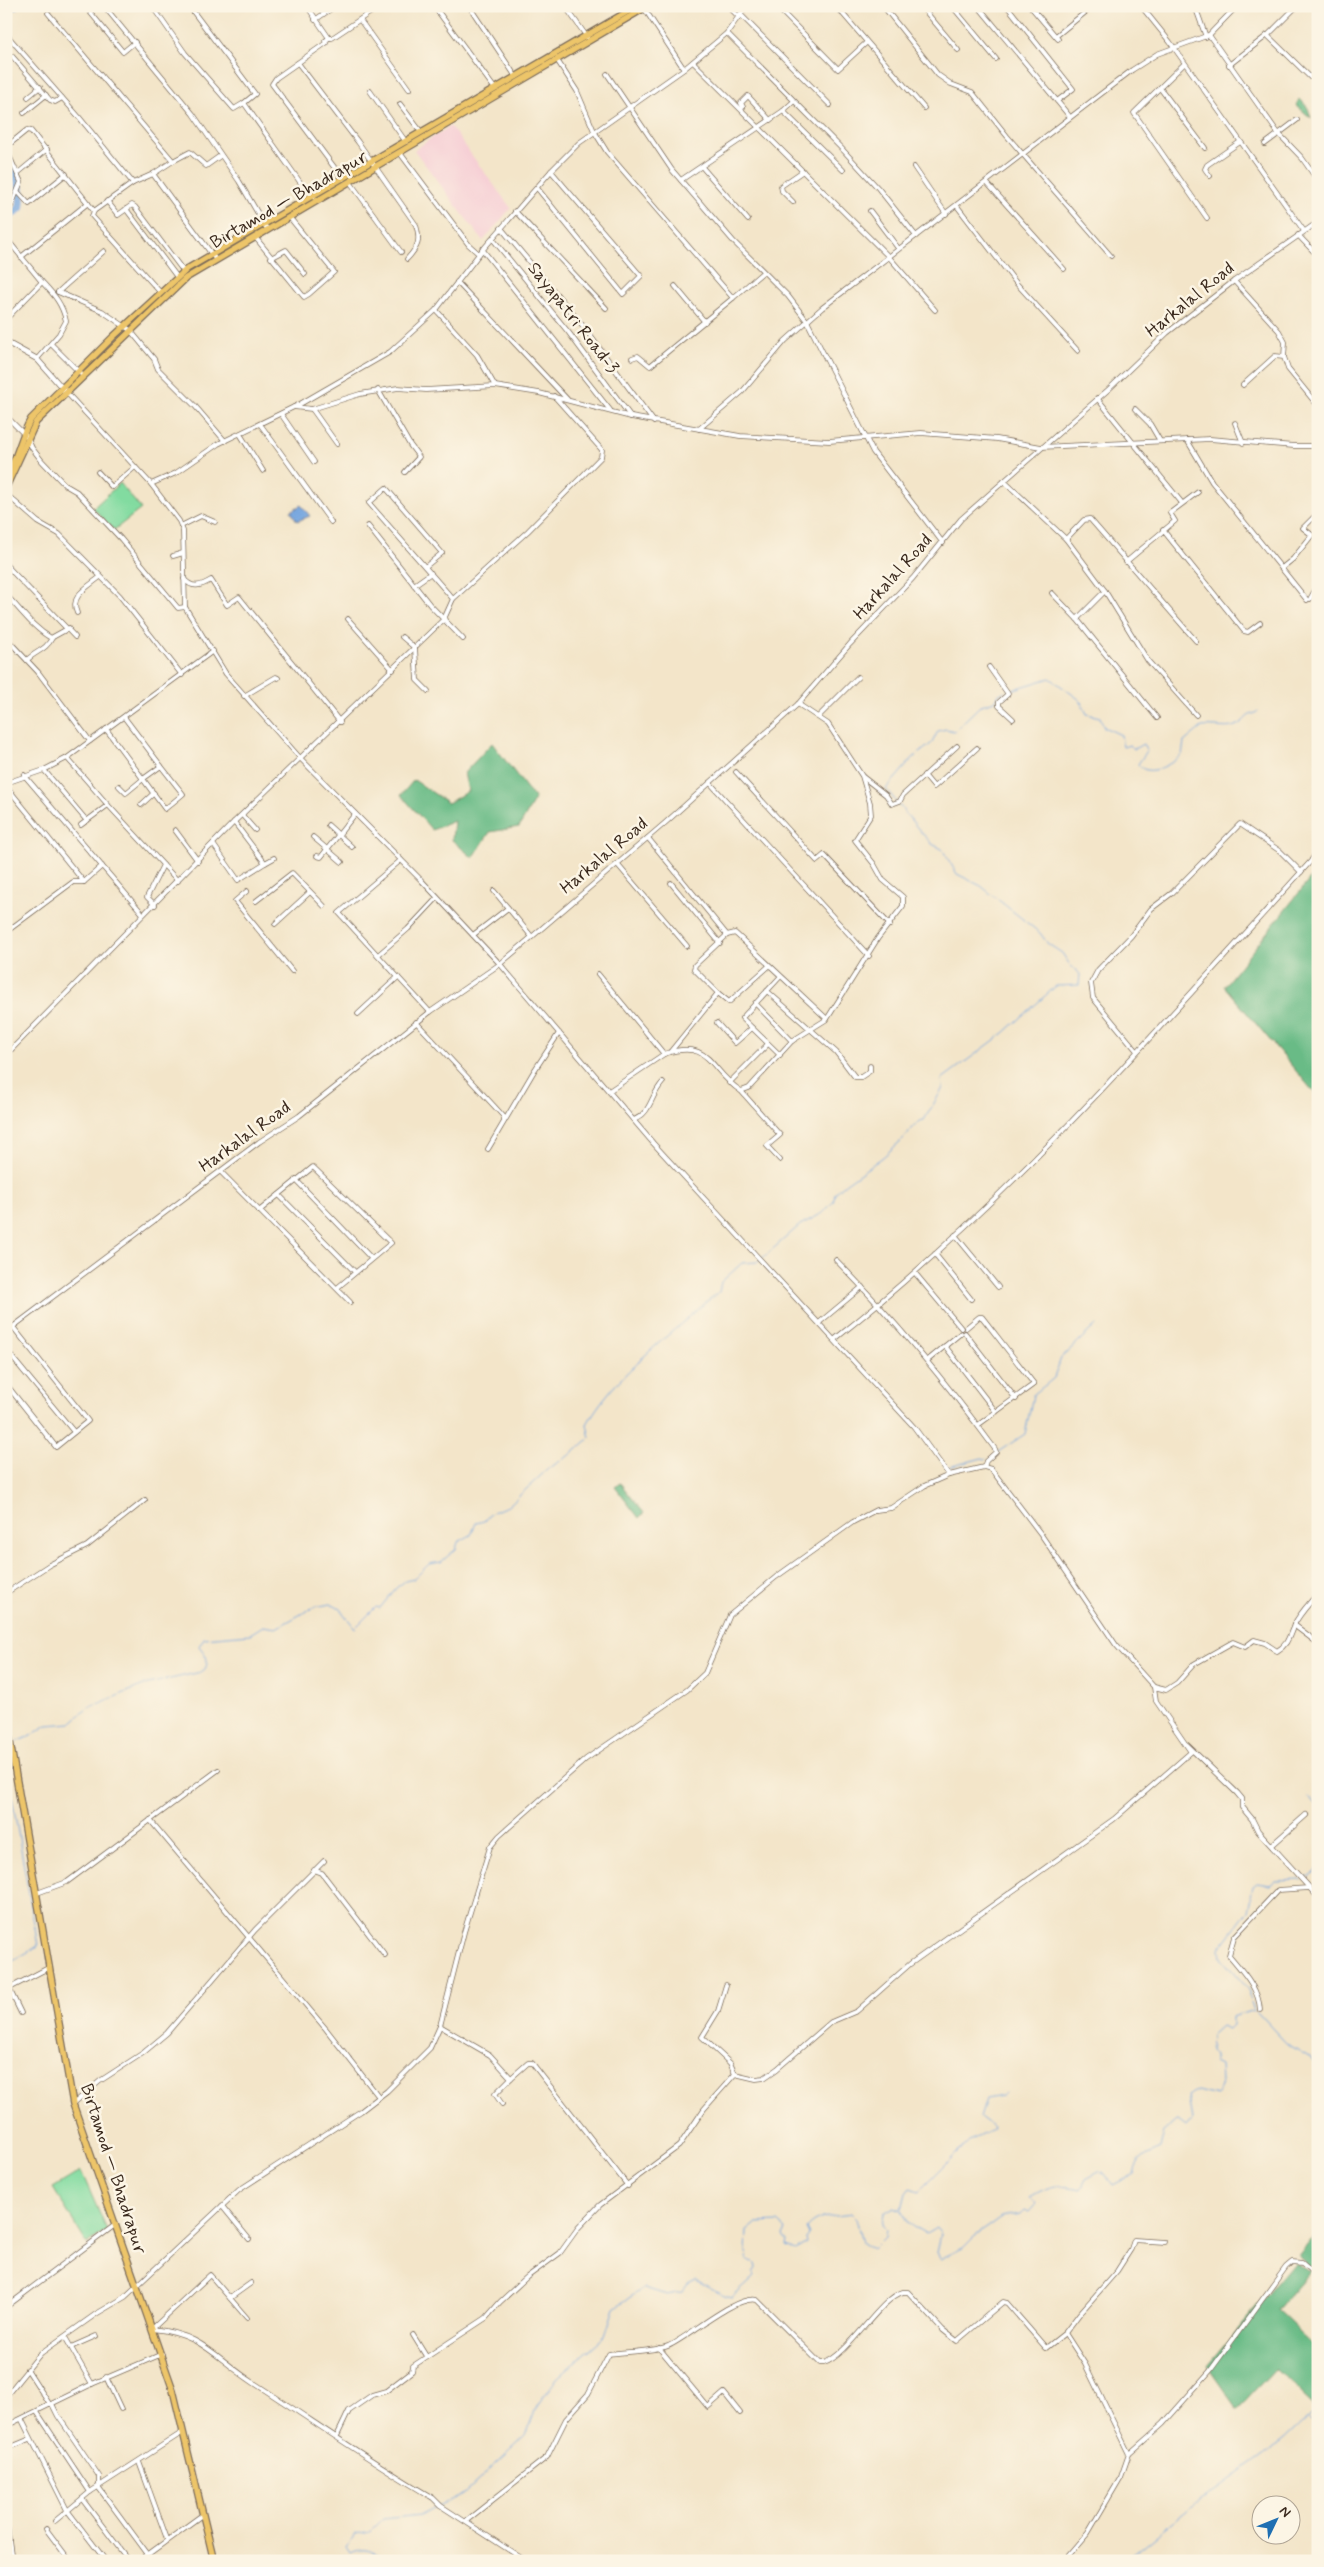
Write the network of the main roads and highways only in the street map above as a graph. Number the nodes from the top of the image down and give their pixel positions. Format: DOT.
graph roads {
  1 [pos="643,7"];
  2 [pos="588,39"];
  3 [pos="435,128"];
  4 [pos="374,164"];
  5 [pos="315,199"];
  6 [pos="265,227"];
  7 [pos="214,257"];
  8 [pos="127,328"];
  9 [pos="25,435"];
  10 [pos="6,476"];
  11 [pos="6,487"];
  12 [pos="6,1719"];
  13 [pos="214,2561"];
  1 -- 2 [label="main road, Birtamod — Bhadrapur"];
  2 -- 3 [label="main road, Birtamod — Bhadrapur"];
  2 -- 3 [label="main road, Birtamod — Bhadrapur"];
  3 -- 4 [label="main road, Birtamod — Bhadrapur"];
  3 -- 4 [label="main road, Birtamod — Bhadrapur"];
  4 -- 5 [label="main road, Birtamod — Bhadrapur"];
  4 -- 5 [label="main road, Birtamod — Bhadrapur"];
  5 -- 6 [label="main road, Birtamod — Bhadrapur"];
  5 -- 6 [label="main road, Birtamod — Bhadrapur"];
  6 -- 7 [label="main road, Birtamod — Bhadrapur"];
  6 -- 7 [label="main road, Birtamod — Bhadrapur"];
  7 -- 8 [label="main road, Birtamod — Bhadrapur"];
  7 -- 8 [label="main road, Birtamod — Bhadrapur"];
  8 -- 9 [label="main road, Birtamod — Bhadrapur"];
  9 -- 10 [label="main road, Birtamod — Bhadrapur"];
  9 -- 11 [label="main road, Birtamod — Bhadrapur"];
  12 -- 13 [label="main road, Birtamod — Bhadrapur"];
}
